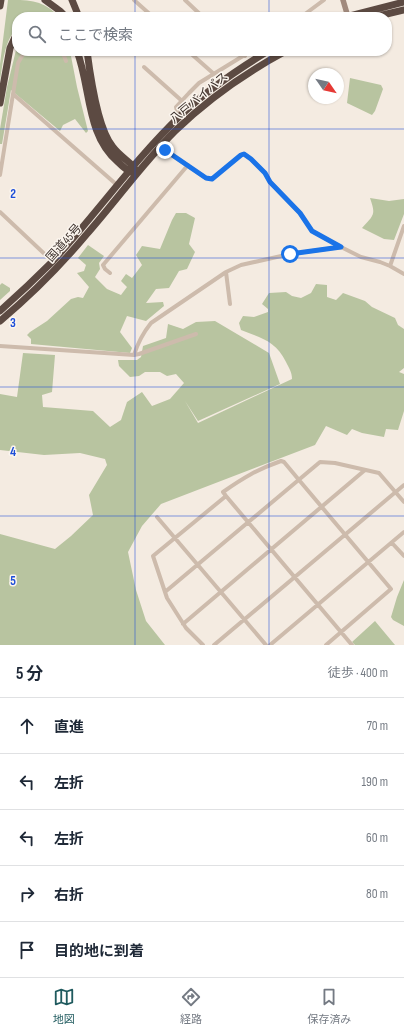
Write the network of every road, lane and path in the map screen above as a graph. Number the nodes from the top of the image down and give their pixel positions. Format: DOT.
graph roads {
  1 [pos="1,0"];
  2 [pos="45,0"];
  3 [pos="54,0"];
  4 [pos="72,0"];
  5 [pos="134,0"];
  6 [pos="185,0"];
  7 [pos="324,0"];
  8 [pos="343,0"];
  9 [pos="404,2"];
  10 [pos="0,6"];
  11 [pos="404,10"];
  12 [pos="61,12"];
  13 [pos="67,12"];
  14 [pos="77,12"];
  15 [pos="147,12"];
  16 [pos="198,12"];
  17 [pos="307,12"];
  18 [pos="346,12"];
  19 [pos="366,12"];
  20 [pos="392,13"];
  21 [pos="12,44"];
  22 [pos="22,56"];
  23 [pos="64,56"];
  24 [pos="80,56"];
  25 [pos="87,56"];
  26 [pos="194,56"];
  27 [pos="245,56"];
  28 [pos="260,56"];
  29 [pos="277,56"];
  30 [pos="66,61"];
  31 [pos="144,67"];
  32 [pos="214,74"];
  33 [pos="13,94"];
  34 [pos="182,101"];
  35 [pos="0,103"];
  36 [pos="180,115"];
  37 [pos="160,147"];
  38 [pos="188,165"];
  39 [pos="131,168"];
  40 [pos="0,173"];
  41 [pos="137,174"];
  42 [pos="117,185"];
  43 [pos="0,212"];
  44 [pos="404,226"];
  45 [pos="341,247"];
  46 [pos="52,261"];
  47 [pos="390,266"];
  48 [pos="226,272"];
  49 [pos="110,273"];
  50 [pos="404,274"];
  51 [pos="230,304"];
  52 [pos="0,310"];
  53 [pos="0,321"];
  54 [pos="196,334"];
  55 [pos="0,346"];
  56 [pos="134,355"];
  57 [pos="365,470"];
  58 [pos="299,480"];
  59 [pos="404,485"];
  60 [pos="396,492"];
  61 [pos="226,496"];
  62 [pos="404,502"];
  63 [pos="322,507"];
  64 [pos="157,517"];
  65 [pos="249,523"];
  66 [pos="404,532"];
  67 [pos="346,534"];
  68 [pos="175,538"];
  69 [pos="392,543"];
  70 [pos="272,550"];
  71 [pos="404,556"];
  72 [pos="368,562"];
  73 [pos="198,565"];
  74 [pos="295,577"];
  75 [pos="165,592"];
  76 [pos="220,592"];
  77 [pos="318,604"];
  78 [pos="244,619"];
  79 [pos="183,624"];
  80 [pos="341,632"];
  81 [pos="203,645"];
  82 [pos="214,645"];
  83 [pos="266,645"];
  84 [pos="270,645"];
  85 [pos="326,645"];
  86 [pos="352,645"];
  1 -- 10 [label="highway"];
  2 -- 12 [label="highway"];
  3 -- 13 [label="highway"];
  4 -- 14 [label="highway"];
  5 -- 15 [label="street"];
  6 -- 16 [label="street"];
  7 -- 17 [label="street"];
  8 -- 18 [label="main road"];
  9 -- 19 [label="highway"];
  11 -- 20 [label="highway"];
  21 -- 35 [label="highway"];
  22 -- 33 [label="street"];
  23 -- 30 [label="street"];
  24 -- 39 [label="highway"];
  25 -- 39 [label="highway"];
  26 -- 32 [label="street"];
  27 -- 32 [label="street"];
  28 -- 36 [label="highway, 八戸バイパス"];
  29 -- 37 [label="highway, 八戸バイパス"];
  31 -- 34 [label="street"];
  32 -- 34 [label="street"];
  33 -- 40 [label="street"];
  33 -- 42 [label="street"];
  34 -- 36 [label="street"];
  36 -- 39 [label="highway, 八戸バイパス"];
  37 -- 38 [label="street"];
  37 -- 41 [label="highway, 八戸バイパス"];
  38 -- 45 [label="street"];
  38 -- 49 [label="street"];
  39 -- 41 [label="highway"];
  39 -- 42 [label="highway, 国道45号"];
  41 -- 53 [label="highway, 国道45号"];
  42 -- 46 [label="highway, 国道45号"];
  43 -- 46 [label="street"];
  44 -- 47 [label="street"];
  45 -- 47 [label="street"];
  45 -- 48 [label="street"];
  46 -- 52 [label="highway, 国道45号"];
  47 -- 50 [label="street"];
  48 -- 51 [label="street"];
  48 -- 56 [label="street"];
  54 -- 56 [label="street"];
  55 -- 56 [label="street"];
  57 -- 58 [label="street"];
  57 -- 60 [label="street"];
  57 -- 63 [label="street"];
  58 -- 61 [label="street"];
  58 -- 63 [label="street"];
  58 -- 65 [label="street"];
  59 -- 60 [label="street"];
  60 -- 62 [label="street"];
  60 -- 67 [label="street"];
  61 -- 65 [label="street"];
  61 -- 68 [label="street"];
  63 -- 67 [label="street"];
  63 -- 70 [label="street"];
  64 -- 68 [label="street"];
  65 -- 70 [label="street"];
  65 -- 73 [label="street"];
  66 -- 69 [label="street"];
  67 -- 72 [label="street"];
  67 -- 74 [label="street"];
  68 -- 73 [label="street"];
  68 -- 75 [label="street"];
  69 -- 71 [label="street"];
  69 -- 72 [label="street"];
  70 -- 74 [label="street"];
  70 -- 76 [label="street"];
  72 -- 77 [label="street"];
  72 -- 80 [label="street"];
  73 -- 75 [label="street"];
  73 -- 76 [label="street"];
  74 -- 77 [label="street"];
  74 -- 78 [label="street"];
  75 -- 79 [label="street"];
  76 -- 78 [label="street"];
  76 -- 79 [label="street"];
  77 -- 80 [label="street"];
  77 -- 84 [label="street"];
  78 -- 82 [label="street"];
  78 -- 83 [label="street"];
  79 -- 81 [label="street"];
  80 -- 85 [label="street"];
  80 -- 86 [label="street"];
}
